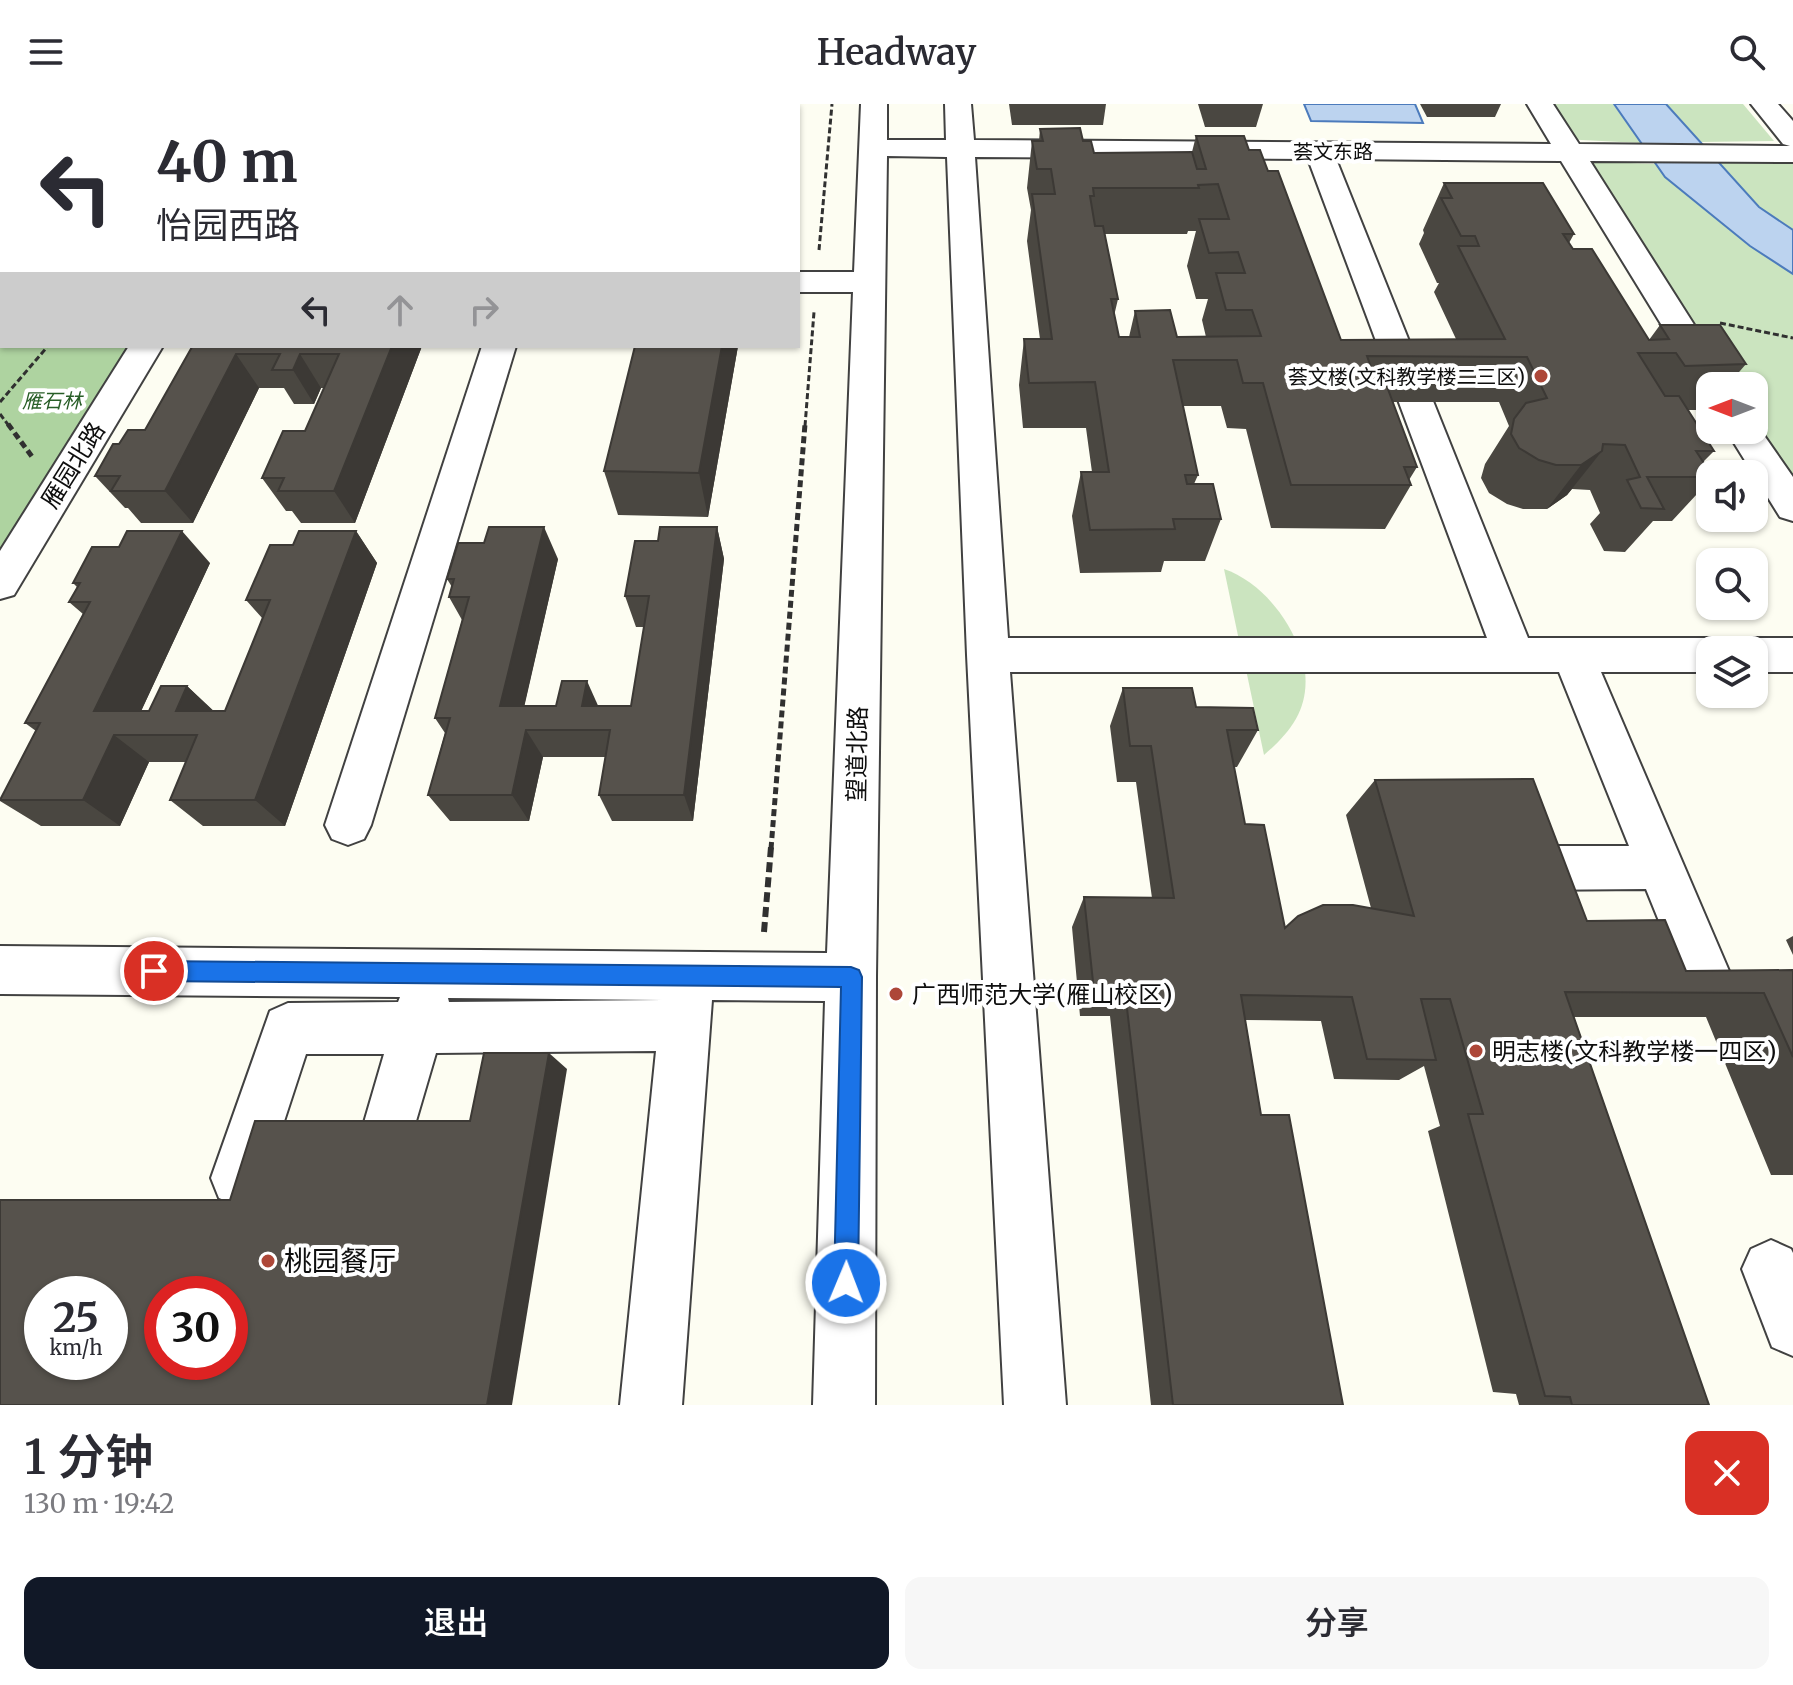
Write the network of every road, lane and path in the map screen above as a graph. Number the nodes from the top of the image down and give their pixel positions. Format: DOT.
graph roads {
  1 [pos="832,104"];
  2 [pos="874,104"];
  3 [pos="958,104"];
  4 [pos="1540,104"];
  5 [pos="1764,104"];
  6 [pos="1793,138"];
  7 [pos="872,148"];
  8 [pos="961,148"];
  9 [pos="1319,151"];
  10 [pos="1570,153"];
  11 [pos="1793,154"];
  12 [pos="807,282"];
  13 [pos="868,282"];
  14 [pos="1669,312"];
  15 [pos="1793,338"];
  16 [pos="46,348"];
  17 [pos="145,348"];
  18 [pos="498,348"];
  19 [pos="1707,372"];
  20 [pos="0,402"];
  21 [pos="0,414"];
  22 [pos="1753,444"];
  23 [pos="57,491"];
  24 [pos="1793,507"];
  25 [pos="0,584"];
  26 [pos="988,655"];
  27 [pos="1514,655"];
  28 [pos="1573,655"];
  29 [pos="1696,655"];
  30 [pos="1768,655"];
  31 [pos="1793,655"];
  32 [pos="348,825"];
  33 [pos="1660,867"];
  34 [pos="1527,868"];
  35 [pos="0,970"];
  36 [pos="432,974"];
  37 [pos="760,976"];
  38 [pos="851,977"];
  39 [pos="1707,978"];
  40 [pos="687,1000"];
  41 [pos="417,1028"];
  42 [pos="390,1126"];
  43 [pos="234,1192"];
  44 [pos="1771,1269"];
  45 [pos="1793,1326"];
  46 [pos="651,1405"];
  47 [pos="844,1405"];
  48 [pos="1035,1405"];
  1 -- 12 [label="path"];
  2 -- 7 [label="street, 望道北路"];
  3 -- 8 [label="street"];
  4 -- 10 [label="street"];
  5 -- 6 [label="street"];
  7 -- 8 [label="street, 荟文东路"];
  7 -- 13 [label="street, 望道北路"];
  8 -- 9 [label="street, 荟文东路"];
  8 -- 26 [label="street"];
  9 -- 10 [label="street, 荟文东路"];
  9 -- 27 [label="street"];
  10 -- 11 [label="street, 荟文东路"];
  10 -- 14 [label="street"];
  12 -- 13 [label="street"];
  12 -- 37 [label="path"];
  13 -- 38 [label="street, 望道北路"];
  14 -- 15 [label="path"];
  14 -- 19 [label="street"];
  16 -- 20 [label="path"];
  17 -- 23 [label="street, 雁园北路"];
  18 -- 32 [label="street"];
  21 -- 23 [label="path"];
  22 -- 24 [label="street"];
  23 -- 25 [label="street, 雁园北路"];
  26 -- 27 [label="street"];
  26 -- 48 [label="street"];
  27 -- 28 [label="street"];
  28 -- 29 [label="street"];
  28 -- 33 [label="street"];
  30 -- 31 [label="street"];
  33 -- 34 [label="street"];
  33 -- 39 [label="street"];
  35 -- 36 [label="street"];
  36 -- 40 [label="street"];
  36 -- 41 [label="street"];
  37 -- 38 [label="street"];
  37 -- 40 [label="street"];
  38 -- 47 [label="street, 望道北路"];
  40 -- 41 [label="street"];
  40 -- 46 [label="street"];
  41 -- 42 [label="street"];
  41 -- 43 [label="street"];
  44 -- 45 [label="street"];
}
